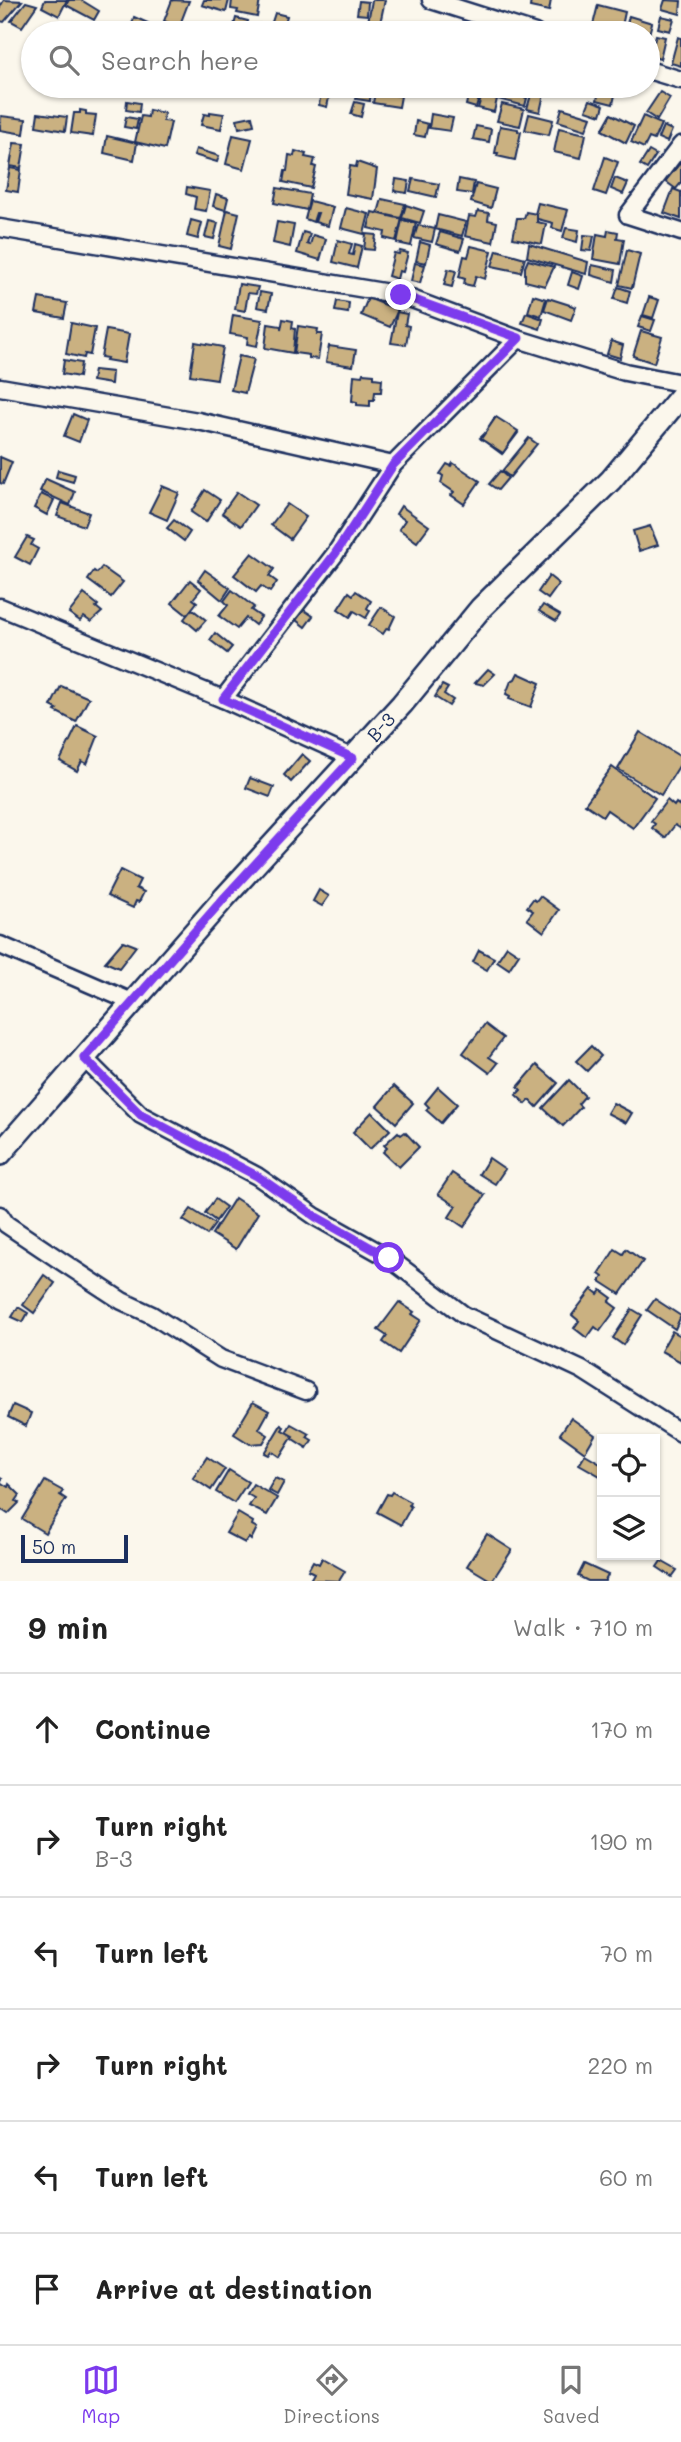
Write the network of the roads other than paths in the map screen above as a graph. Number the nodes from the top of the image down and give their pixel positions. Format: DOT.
graph roads {
  1 [pos="431,0"];
  2 [pos="497,21"];
  3 [pos="660,74"];
  4 [pos="681,80"];
  5 [pos="681,145"];
  6 [pos="0,228"];
  7 [pos="681,232"];
  8 [pos="519,338"];
  9 [pos="681,383"];
  10 [pos="0,387"];
  11 [pos="681,397"];
  12 [pos="393,465"];
  13 [pos="0,607"];
  14 [pos="223,699"];
  15 [pos="353,758"];
  16 [pos="0,945"];
  17 [pos="132,1002"];
  18 [pos="84,1058"];
  19 [pos="0,1154"];
  20 [pos="0,1214"];
  21 [pos="306,1391"];
  22 [pos="681,1433"];
  1 -- 2 [label="street"];
  3 -- 4 [label="street"];
  5 -- 7 [label="street"];
  6 -- 8 [label="street"];
  8 -- 9 [label="street"];
  8 -- 12 [label="street"];
  10 -- 12 [label="street"];
  11 -- 15 [label="main road, B-3"];
  12 -- 14 [label="street"];
  13 -- 14 [label="street"];
  14 -- 15 [label="street"];
  15 -- 17 [label="main road, B-3"];
  16 -- 17 [label="street"];
  17 -- 18 [label="main road, B-3"];
  18 -- 19 [label="main road, B-3"];
  18 -- 22 [label="street"];
  20 -- 21 [label="street"];
}
